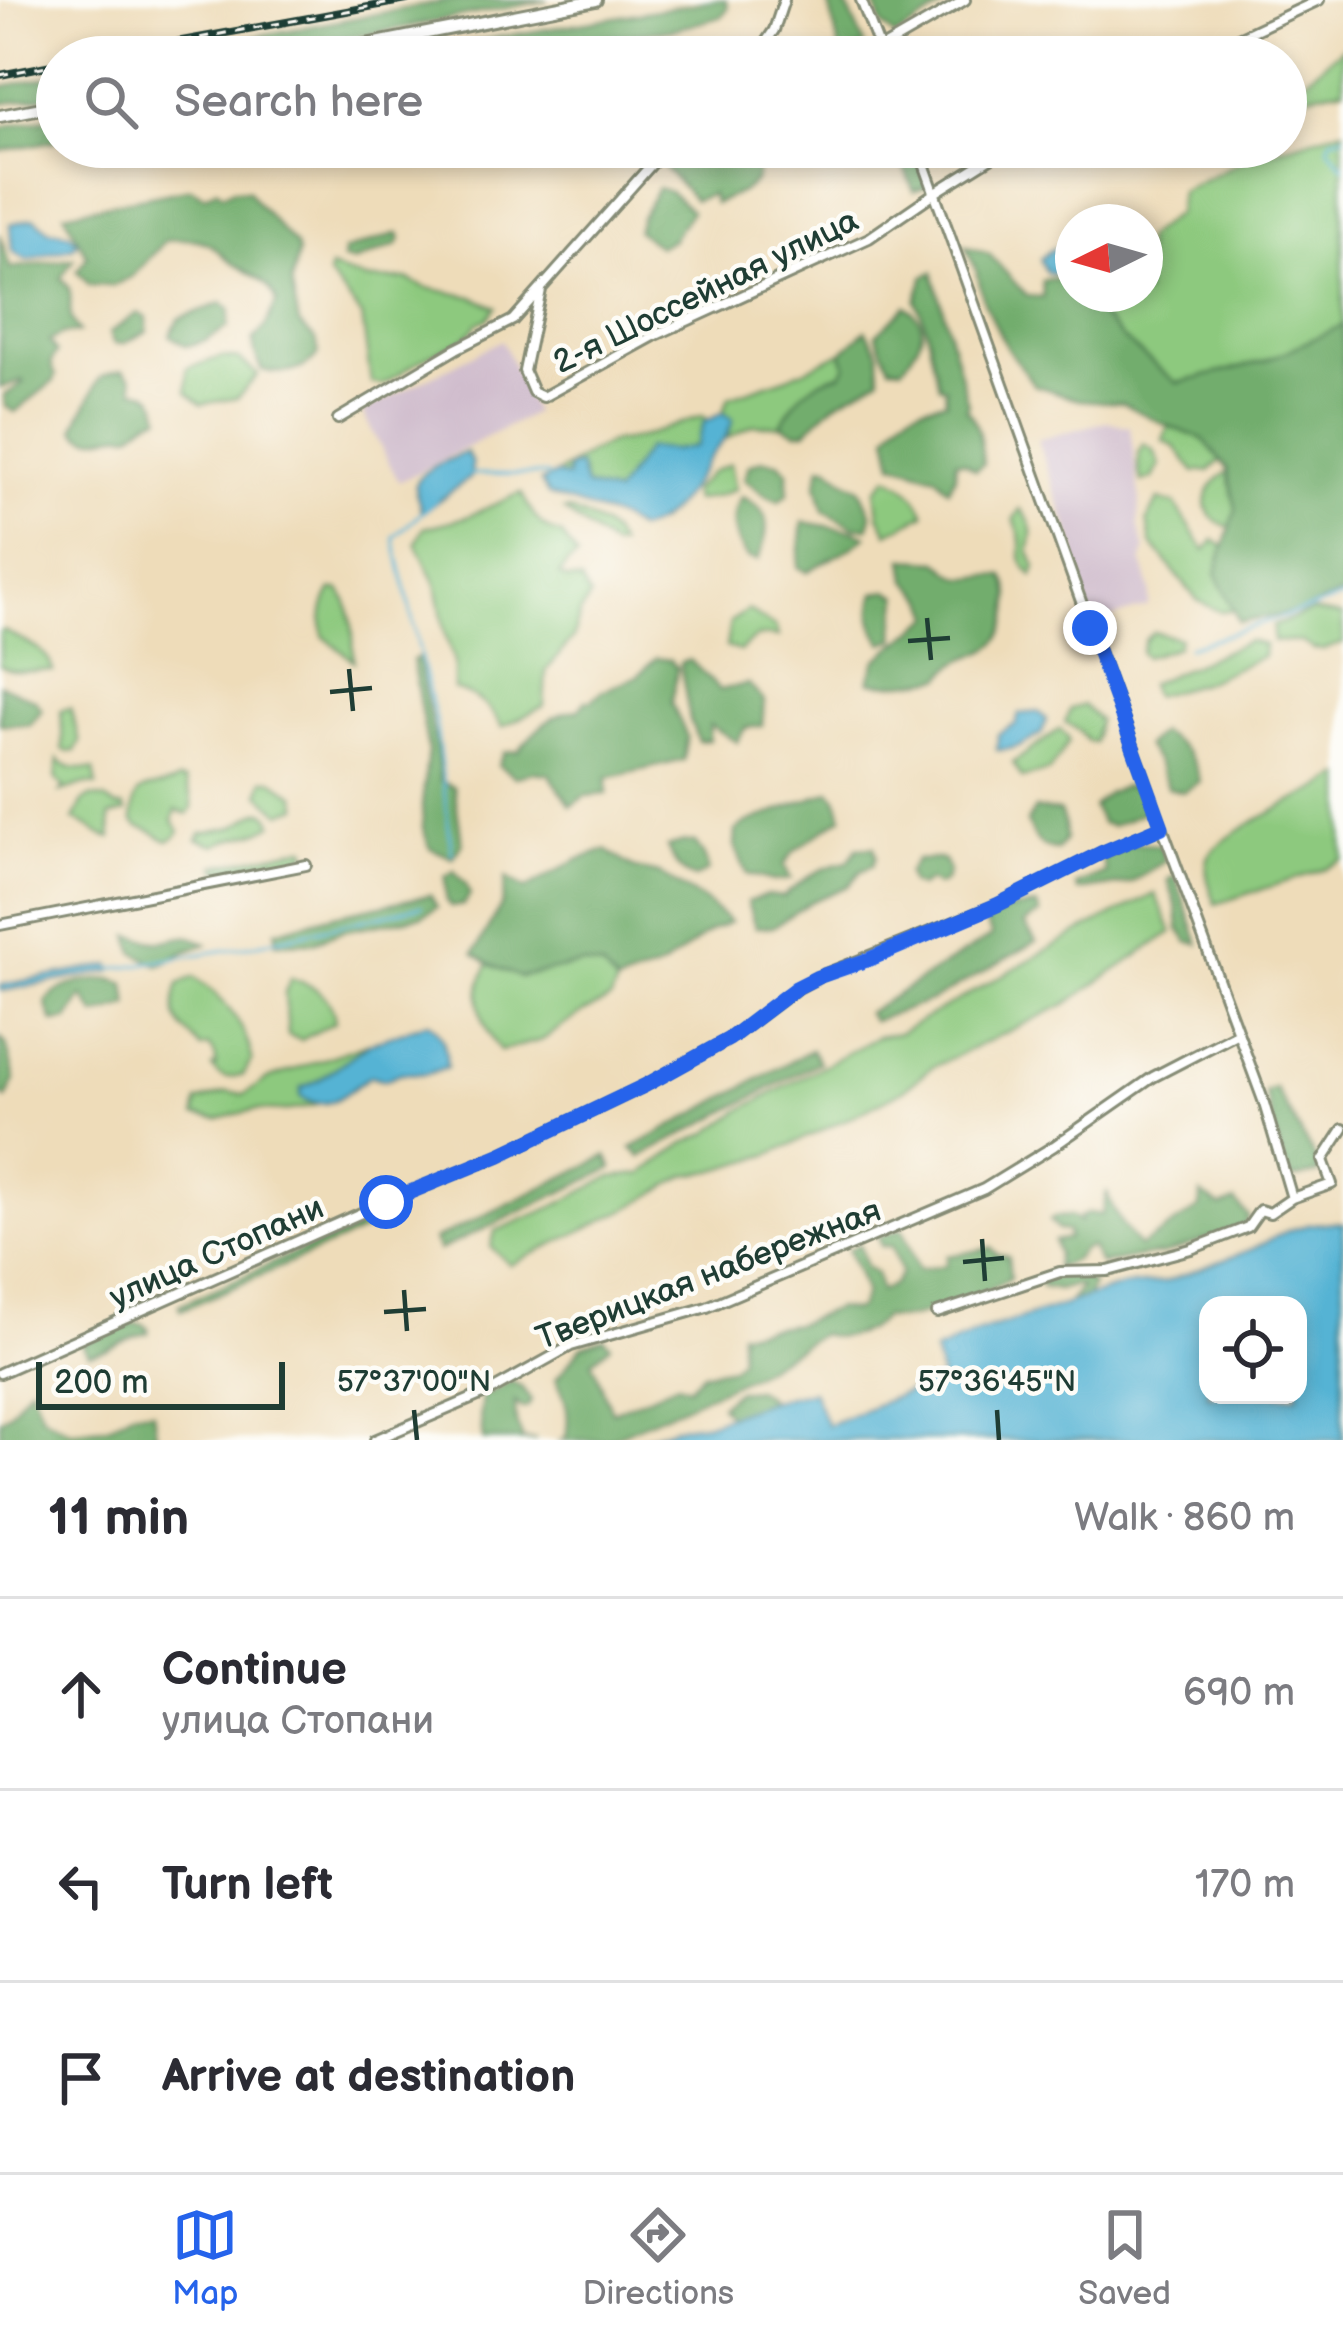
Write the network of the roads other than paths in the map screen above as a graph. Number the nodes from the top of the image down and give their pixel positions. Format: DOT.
graph roads {
  1 [pos="596,0"];
  2 [pos="784,0"];
  3 [pos="861,0"];
  4 [pos="964,0"];
  5 [pos="1319,0"];
  6 [pos="412,36"];
  7 [pos="771,36"];
  8 [pos="875,36"];
  9 [pos="908,36"];
  10 [pos="1242,36"];
  11 [pos="36,109"];
  12 [pos="0,116"];
  13 [pos="648,168"];
  14 [pos="927,168"];
  15 [pos="974,168"];
  16 [pos="936,192"];
  17 [pos="541,290"];
  18 [pos="338,419"];
  19 [pos="1162,827"];
  20 [pos="306,865"];
  21 [pos="0,925"];
  22 [pos="1238,1033"];
  23 [pos="1343,1129"];
  24 [pos="1292,1198"];
  25 [pos="937,1313"];
  26 [pos="0,1373"];
  27 [pos="375,1440"];
  1 -- 6 [label="main road"];
  2 -- 7 [label="street"];
  3 -- 8 [label="street"];
  4 -- 9 [label="street"];
  5 -- 10 [label="street"];
  11 -- 12 [label="main road"];
  13 -- 17 [label="street"];
  14 -- 16 [label="street"];
  15 -- 16 [label="street, 2-я Шоссейная улица"];
  16 -- 17 [label="street, 2-я Шоссейная улица"];
  16 -- 19 [label="street"];
  17 -- 18 [label="street"];
  19 -- 22 [label="street"];
  19 -- 26 [label="street, улица Стопани"];
  20 -- 21 [label="street"];
  22 -- 24 [label="street"];
  22 -- 27 [label="street, Тверицкая набережная"];
  23 -- 24 [label="street"];
  24 -- 25 [label="street"];
}
